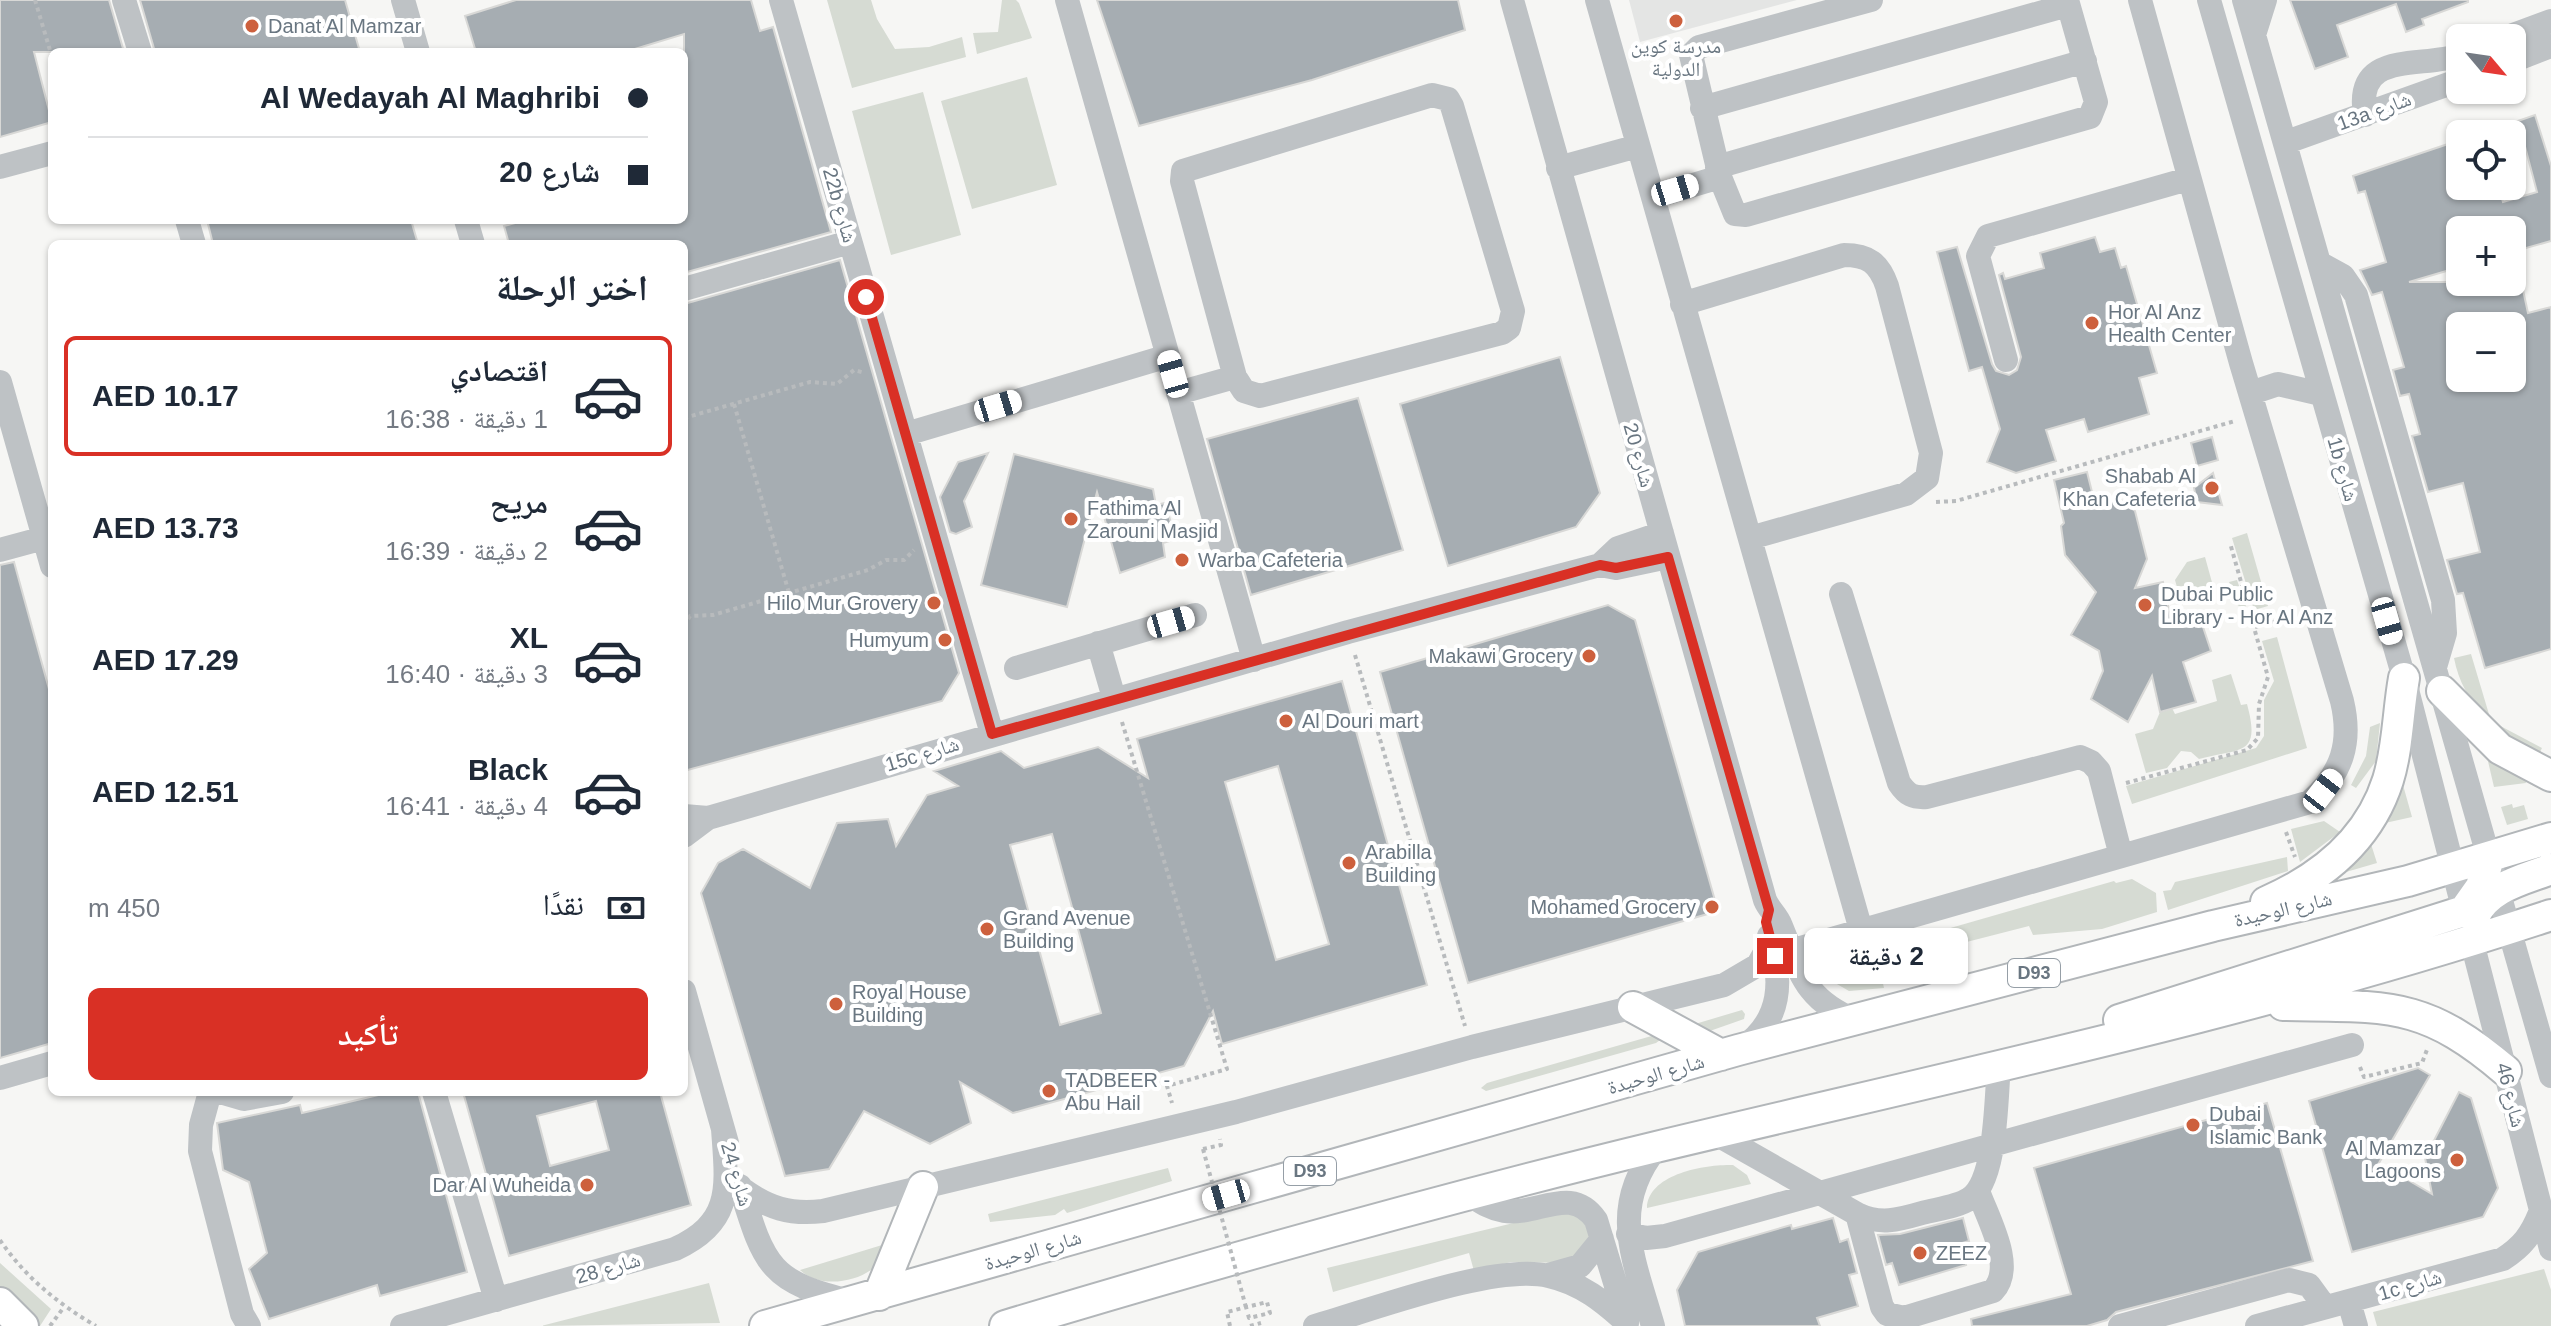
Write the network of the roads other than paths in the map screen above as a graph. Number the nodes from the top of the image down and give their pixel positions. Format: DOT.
graph roads {
  1 [pos="124,0"];
  2 [pos="403,0"];
  3 [pos="781,0"];
  4 [pos="1067,0"];
  5 [pos="1512,0"];
  6 [pos="1597,0"];
  7 [pos="1871,0"];
  8 [pos="2140,0"];
  9 [pos="2209,0"];
  10 [pos="2244,0"];
  11 [pos="2265,0"];
  12 [pos="2068,3"];
  13 [pos="2551,21"];
  14 [pos="2526,30"];
  15 [pos="2254,35"];
  16 [pos="2551,46"];
  17 [pos="139,48"];
  18 [pos="417,48"];
  19 [pos="2526,56"];
  20 [pos="2446,59"];
  21 [pos="2085,61"];
  22 [pos="2446,85"];
  23 [pos="1702,108"];
  24 [pos="2365,115"];
  25 [pos="2287,142"];
  26 [pos="1638,146"];
  27 [pos="48,154"];
  28 [pos="0,167"];
  29 [pos="1558,168"];
  30 [pos="1719,172"];
  31 [pos="2188,179"];
  32 [pos="1653,197"];
  33 [pos="850,242"];
  34 [pos="688,288"];
  35 [pos="1682,304"];
  36 [pos="2308,348"];
  37 [pos="1168,356"];
  38 [pos="2006,360"];
  39 [pos="1235,377"];
  40 [pos="0,382"];
  41 [pos="2278,384"];
  42 [pos="1178,393"];
  43 [pos="2321,394"];
  44 [pos="2254,404"];
  45 [pos="906,434"];
  46 [pos="44,504"];
  47 [pos="44,538"];
  48 [pos="1750,538"];
  49 [pos="1665,545"];
  50 [pos="0,550"];
  51 [pos="48,552"];
  52 [pos="1841,594"];
  53 [pos="1195,615"];
  54 [pos="1098,643"];
  55 [pos="1254,660"];
  56 [pos="1016,668"];
  57 [pos="2404,678"];
  58 [pos="2438,679"];
  59 [pos="1114,698"];
  60 [pos="992,734"];
  61 [pos="2551,776"];
  62 [pos="696,817"];
  63 [pos="2551,838"];
  64 [pos="2121,856"];
  65 [pos="2489,857"];
  66 [pos="2452,865"];
  67 [pos="2551,869"];
  68 [pos="2498,890"];
  69 [pos="2551,915"];
  70 [pos="2213,926"];
  71 [pos="2468,926"];
  72 [pos="2509,929"];
  73 [pos="1861,930"];
  74 [pos="1781,946"];
  75 [pos="2253,1004"];
  76 [pos="1633,1007"];
  77 [pos="688,1008"];
  78 [pos="1856,1021"];
  79 [pos="2099,1041"];
  80 [pos="2352,1045"];
  81 [pos="1730,1053"];
  82 [pos="48,1064"];
  83 [pos="1999,1065"];
  84 [pos="2506,1071"];
  85 [pos="2551,1076"];
  86 [pos="0,1078"];
  87 [pos="209,1096"];
  88 [pos="234,1096"];
  89 [pos="260,1096"];
  90 [pos="435,1096"];
  91 [pos="723,1129"];
  92 [pos="1716,1134"];
  93 [pos="1657,1147"];
  94 [pos="1990,1147"];
  95 [pos="923,1187"];
  96 [pos="742,1189"];
  97 [pos="1978,1191"];
  98 [pos="1823,1194"];
  99 [pos="1470,1195"];
  100 [pos="2540,1213"];
  101 [pos="1857,1214"];
  102 [pos="1628,1234"];
  103 [pos="1602,1239"];
  104 [pos="2551,1249"];
  105 [pos="1548,1275"];
  106 [pos="867,1298"];
  107 [pos="496,1300"];
  108 [pos="2349,1302"];
  109 [pos="0,1303"];
  110 [pos="2325,1307"];
  111 [pos="1628,1325"];
  112 [pos="23,1326"];
  113 [pos="249,1326"];
  114 [pos="402,1326"];
  115 [pos="765,1326"];
  116 [pos="1005,1326"];
  117 [pos="1315,1326"];
  118 [pos="1653,1326"];
  119 [pos="2120,1326"];
  120 [pos="2257,1326"];
  121 [pos="2356,1326"];
  1 -- 17 [label="street"];
  2 -- 18 [label="street"];
  3 -- 33 [label="street, 22b شارع"];
  4 -- 37 [label="street"];
  5 -- 29 [label="street, شارع 20"];
  6 -- 26 [label="street"];
  7 -- 23 [label="street"];
  8 -- 31 [label="street"];
  9 -- 36 [label="street, 1b شارع"];
  10 -- 15 [label="street, 1b شارع"];
  11 -- 15 [label="street"];
  12 -- 21 [label="street"];
  12 -- 23 [label="street"];
  13 -- 14 [label="street"];
  15 -- 25 [label="street, 1b شارع"];
  16 -- 19 [label="street"];
  20 -- 24 [label="street"];
  21 -- 30 [label="street"];
  21 -- 30 [label="street"];
  22 -- 24 [label="street, 13a شارع"];
  23 -- 30 [label="street"];
  24 -- 25 [label="street, 13a شارع"];
  25 -- 58 [label="street, 1b شارع"];
  26 -- 29 [label="street"];
  26 -- 32 [label="street"];
  27 -- 28 [label="street"];
  29 -- 49 [label="street, شارع 20"];
  30 -- 32 [label="street"];
  31 -- 38 [label="street"];
  31 -- 44 [label="street"];
  32 -- 35 [label="street"];
  33 -- 34 [label="street"];
  33 -- 45 [label="street, 22b شارع"];
  35 -- 48 [label="street"];
  35 -- 48 [label="street"];
  36 -- 41 [label="street"];
  36 -- 43 [label="street, 1b شارع"];
  37 -- 42 [label="street"];
  37 -- 45 [label="street"];
  39 -- 39 [label="street"];
  39 -- 42 [label="street"];
  40 -- 46 [label="street"];
  41 -- 43 [label="street"];
  41 -- 44 [label="street"];
  42 -- 55 [label="street"];
  43 -- 57 [label="street, 1b شارع"];
  44 -- 64 [label="street"];
  45 -- 60 [label="street, 22b شارع"];
  46 -- 47 [label="street"];
  47 -- 50 [label="street"];
  47 -- 51 [label="street"];
  48 -- 73 [label="street"];
  49 -- 55 [label="street, 15c شارع"];
  49 -- 74 [label="street, شارع 20"];
  52 -- 64 [label="street"];
  53 -- 54 [label="street"];
  54 -- 56 [label="street"];
  54 -- 59 [label="street"];
  55 -- 59 [label="street, 15c شارع"];
  57 -- 66 [label="street, 1b شارع"];
  57 -- 70 [label="main road"];
  58 -- 61 [label="main road"];
  58 -- 65 [label="street, 1b شارع"];
  59 -- 60 [label="street, 15c شارع"];
  60 -- 62 [label="street, 15c شارع"];
  63 -- 65 [label="main road, شارع الوحيدة / D93"];
  64 -- 73 [label="street"];
  65 -- 66 [label="main road, شارع الوحيدة / D93"];
  65 -- 68 [label="street, 1b شارع"];
  65 -- 71 [label="main road"];
  66 -- 70 [label="main road, شارع الوحيدة / D93"];
  66 -- 71 [label="street, 1b شارع"];
  67 -- 68 [label="main road"];
  68 -- 71 [label="main road"];
  68 -- 72 [label="street, 1b شارع"];
  69 -- 72 [label="main road"];
  70 -- 78 [label="main road, شارع الوحيدة / D93"];
  71 -- 72 [label="main road"];
  71 -- 75 [label="main road"];
  71 -- 79 [label="main road"];
  71 -- 84 [label="street, شارع 46"];
  72 -- 85 [label="street"];
  73 -- 74 [label="street"];
  74 -- 76 [label="street"];
  74 -- 78 [label="street, شارع 20"];
  74 -- 81 [label="street, شارع 20"];
  75 -- 79 [label="main road"];
  75 -- 84 [label="main road"];
  76 -- 81 [label="main road"];
  76 -- 95 [label="street"];
  77 -- 91 [label="street, شارع 24"];
  78 -- 81 [label="main road, شارع الوحيدة / D93"];
  79 -- 83 [label="main road"];
  80 -- 94 [label="street"];
  81 -- 106 [label="main road, شارع الوحيدة / D93"];
  82 -- 86 [label="street"];
  83 -- 92 [label="main road"];
  83 -- 94 [label="street"];
  84 -- 100 [label="street, شارع 46"];
  87 -- 113 [label="street"];
  88 -- 89 [label="street"];
  90 -- 107 [label="street"];
  91 -- 96 [label="street, شارع 24"];
  91 -- 107 [label="street, شارع 28"];
  92 -- 93 [label="main road"];
  92 -- 98 [label="street"];
  93 -- 99 [label="main road"];
  93 -- 102 [label="street"];
  94 -- 97 [label="street"];
  94 -- 98 [label="street"];
  95 -- 96 [label="street"];
  95 -- 106 [label="main road"];
  96 -- 106 [label="street, شارع 24"];
  97 -- 101 [label="street"];
  97 -- 101 [label="street"];
  98 -- 101 [label="street"];
  98 -- 102 [label="street"];
  99 -- 103 [label="street"];
  99 -- 116 [label="main road"];
  100 -- 104 [label="street, شارع 46"];
  100 -- 108 [label="street, 1c شارع"];
  102 -- 118 [label="street"];
  103 -- 105 [label="street"];
  103 -- 111 [label="street"];
  105 -- 111 [label="street"];
  105 -- 117 [label="street"];
  106 -- 115 [label="main road, شارع الوحيدة / D93"];
  107 -- 114 [label="street, شارع 28"];
  108 -- 110 [label="street, 1c شارع"];
  108 -- 121 [label="street"];
  109 -- 112 [label="main road"];
  110 -- 119 [label="street"];
  110 -- 120 [label="street, 1c شارع"];
}
